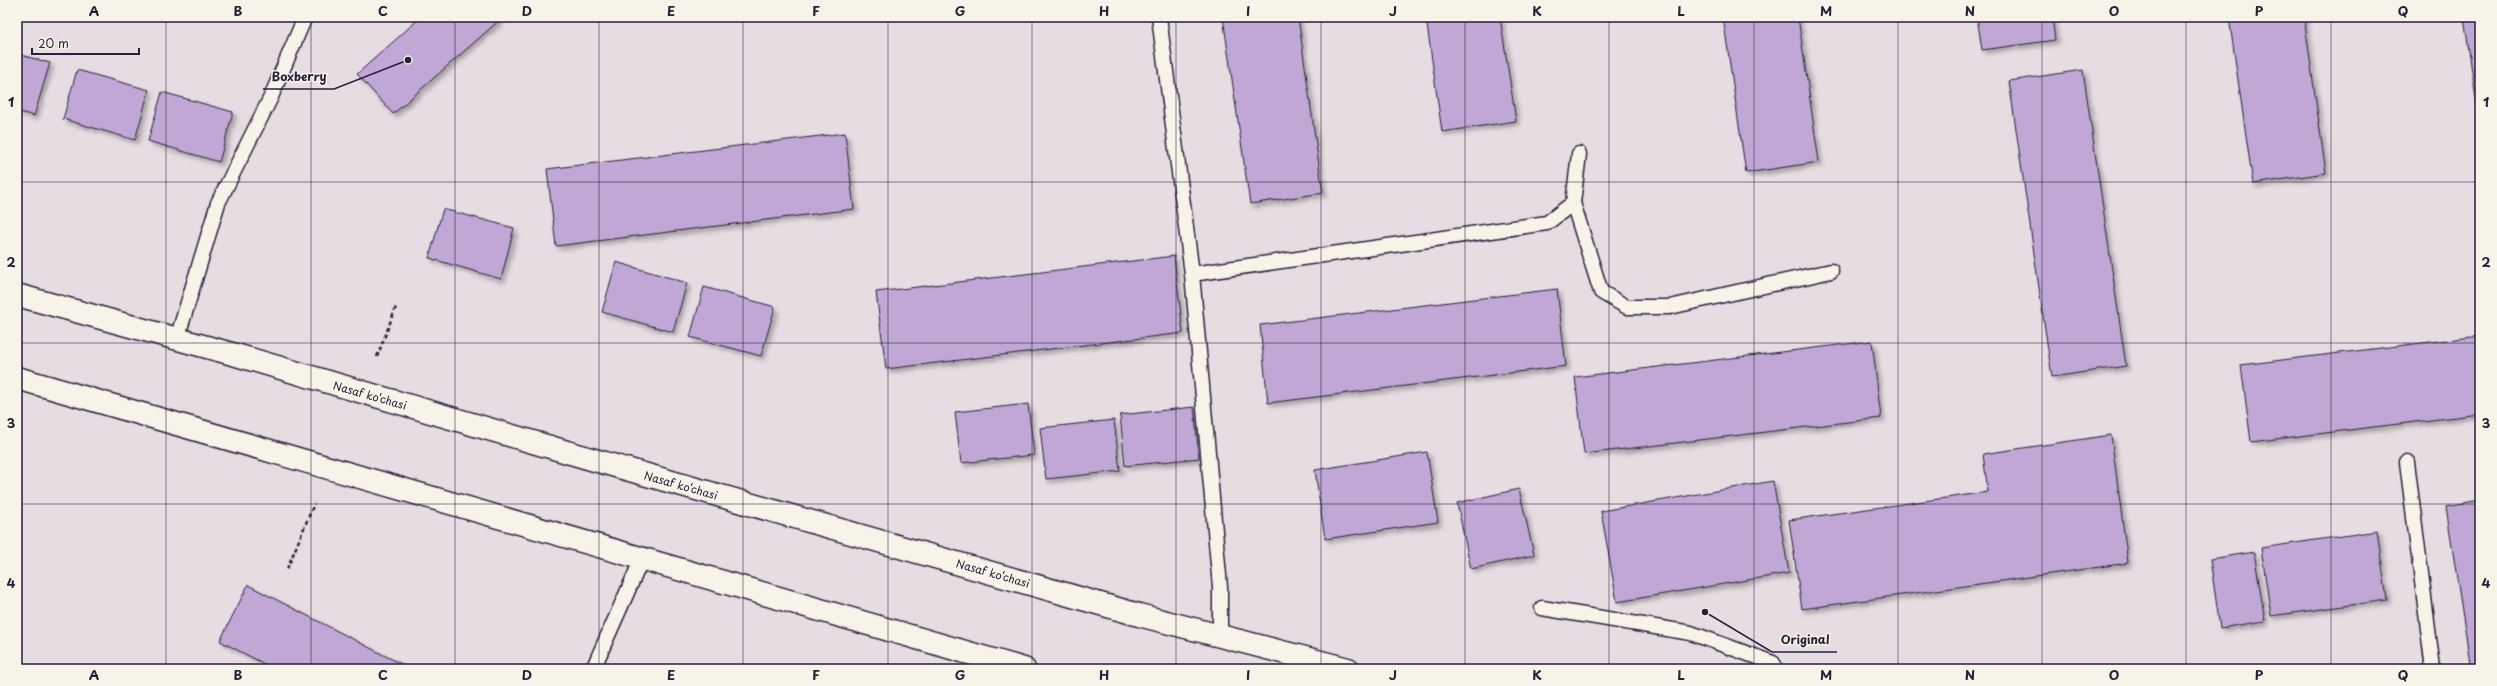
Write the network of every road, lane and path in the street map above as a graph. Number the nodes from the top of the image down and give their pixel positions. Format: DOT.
graph roads {
  1 [pos="305,17"];
  2 [pos="1159,17"];
  3 [pos="1579,154"];
  4 [pos="1573,203"];
  5 [pos="1831,271"];
  6 [pos="1192,274"];
  7 [pos="17,295"];
  8 [pos="396,307"];
  9 [pos="177,339"];
  10 [pos="377,357"];
  11 [pos="17,378"];
  12 [pos="2407,462"];
  13 [pos="314,504"];
  14 [pos="641,561"];
  15 [pos="288,569"];
  16 [pos="1542,608"];
  17 [pos="1220,636"];
  18 [pos="593,669"];
  19 [pos="1024,669"];
  20 [pos="1348,669"];
  21 [pos="1776,669"];
  22 [pos="2433,669"];
  1 -- 9 [label="lane"];
  2 -- 6 [label="lane"];
  3 -- 4 [label="lane"];
  4 -- 5 [label="lane"];
  4 -- 6 [label="lane"];
  6 -- 17 [label="lane"];
  7 -- 9 [label="main road, Nasaf ko‘chasi"];
  8 -- 10 [label="path"];
  9 -- 17 [label="main road, Nasaf ko‘chasi"];
  11 -- 14 [label="main road"];
  12 -- 22 [label="lane"];
  13 -- 15 [label="path"];
  14 -- 18 [label="lane"];
  14 -- 19 [label="main road"];
  16 -- 21 [label="lane"];
  17 -- 20 [label="main road, Nasaf ko‘chasi"];
}
